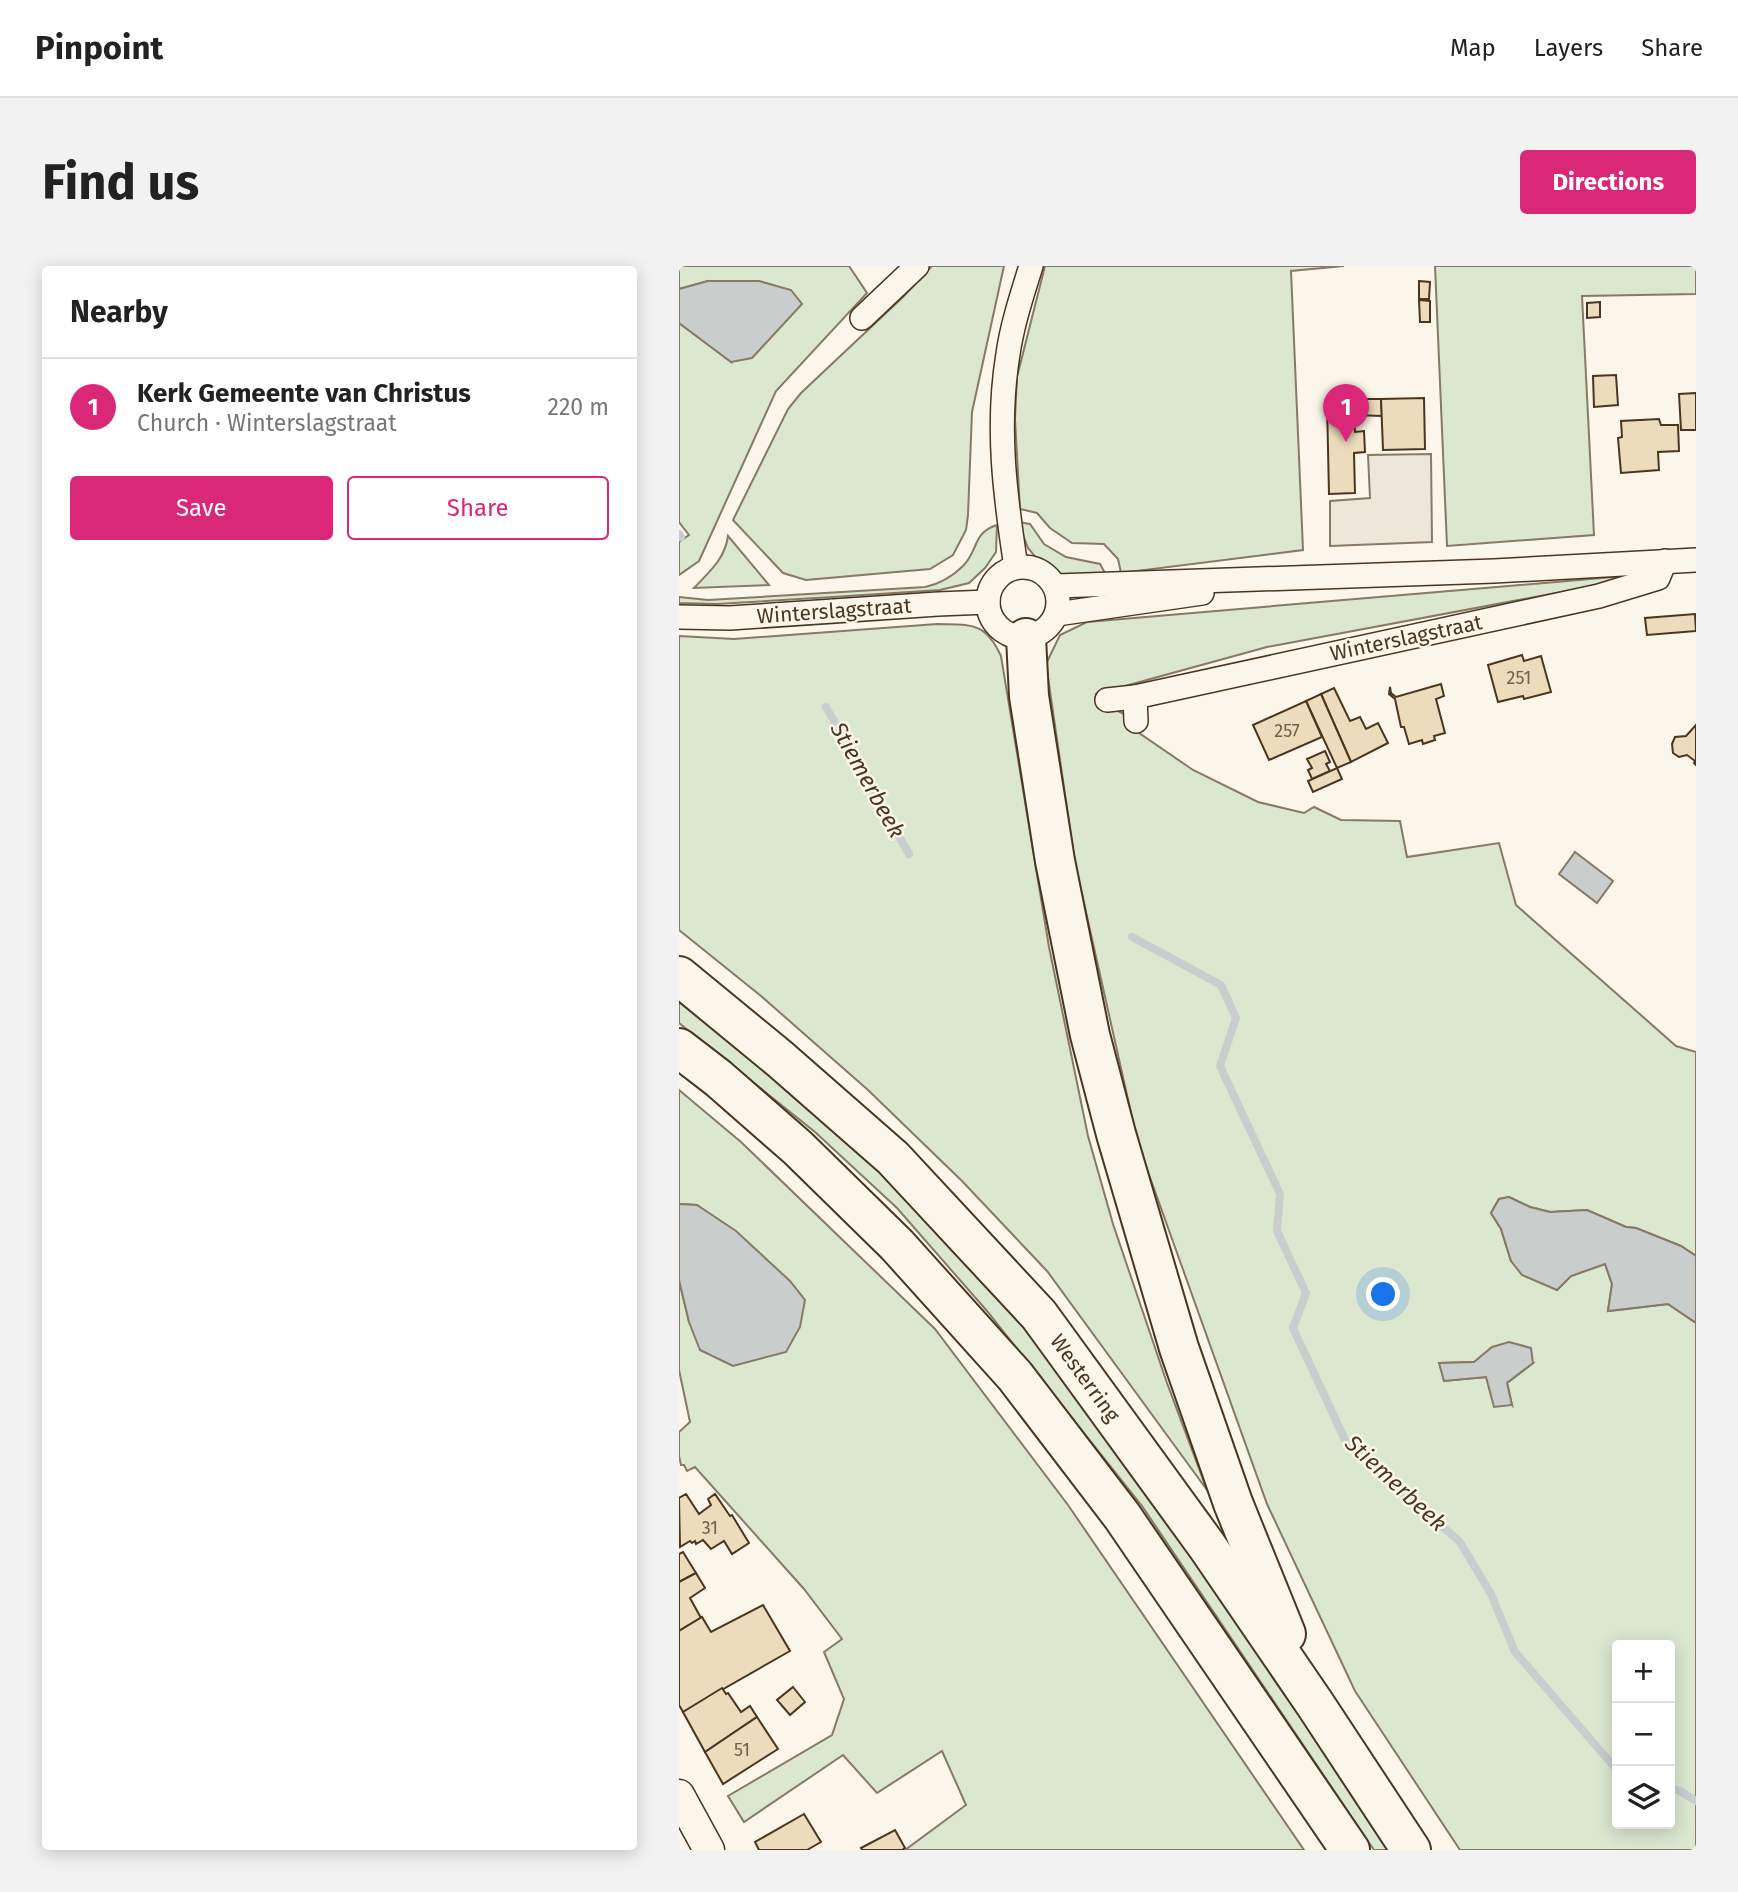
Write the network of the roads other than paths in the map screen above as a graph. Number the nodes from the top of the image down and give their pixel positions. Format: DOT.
graph roads {
  1 [pos="917,266"];
  2 [pos="1031,266"];
  3 [pos="862,318"];
  4 [pos="1696,559"];
  5 [pos="1665,561"];
  6 [pos="1016,568"];
  7 [pos="1305,578"];
  8 [pos="1056,586"];
  9 [pos="988,602"];
  10 [pos="1057,614"];
  11 [pos="679,617"];
  12 [pos="1026,638"];
  13 [pos="1135,697"];
  14 [pos="1107,701"];
  15 [pos="1136,721"];
  16 [pos="679,976"];
  17 [pos="679,1048"];
  18 [pos="1315,1704"];
  19 [pos="679,1795"];
  20 [pos="709,1850"];
  21 [pos="1350,1850"];
  22 [pos="1411,1850"];
  1 -- 3 [label="street"];
  2 -- 6 [label="street"];
  4 -- 5 [label="street"];
  5 -- 7 [label="street"];
  5 -- 13 [label="street, Winterslagstraat"];
  6 -- 8 [label="street"];
  6 -- 9 [label="street"];
  7 -- 8 [label="street"];
  7 -- 10 [label="street"];
  8 -- 10 [label="street"];
  9 -- 11 [label="street, Winterslagstraat"];
  9 -- 12 [label="street"];
  10 -- 12 [label="street"];
  12 -- 18 [label="highway"];
  13 -- 14 [label="street, Winterslagstraat"];
  13 -- 15 [label="street"];
  16 -- 18 [label="highway, Westerring"];
  17 -- 21 [label="highway"];
  18 -- 22 [label="highway, Westerring"];
  19 -- 20 [label="street"];
}
